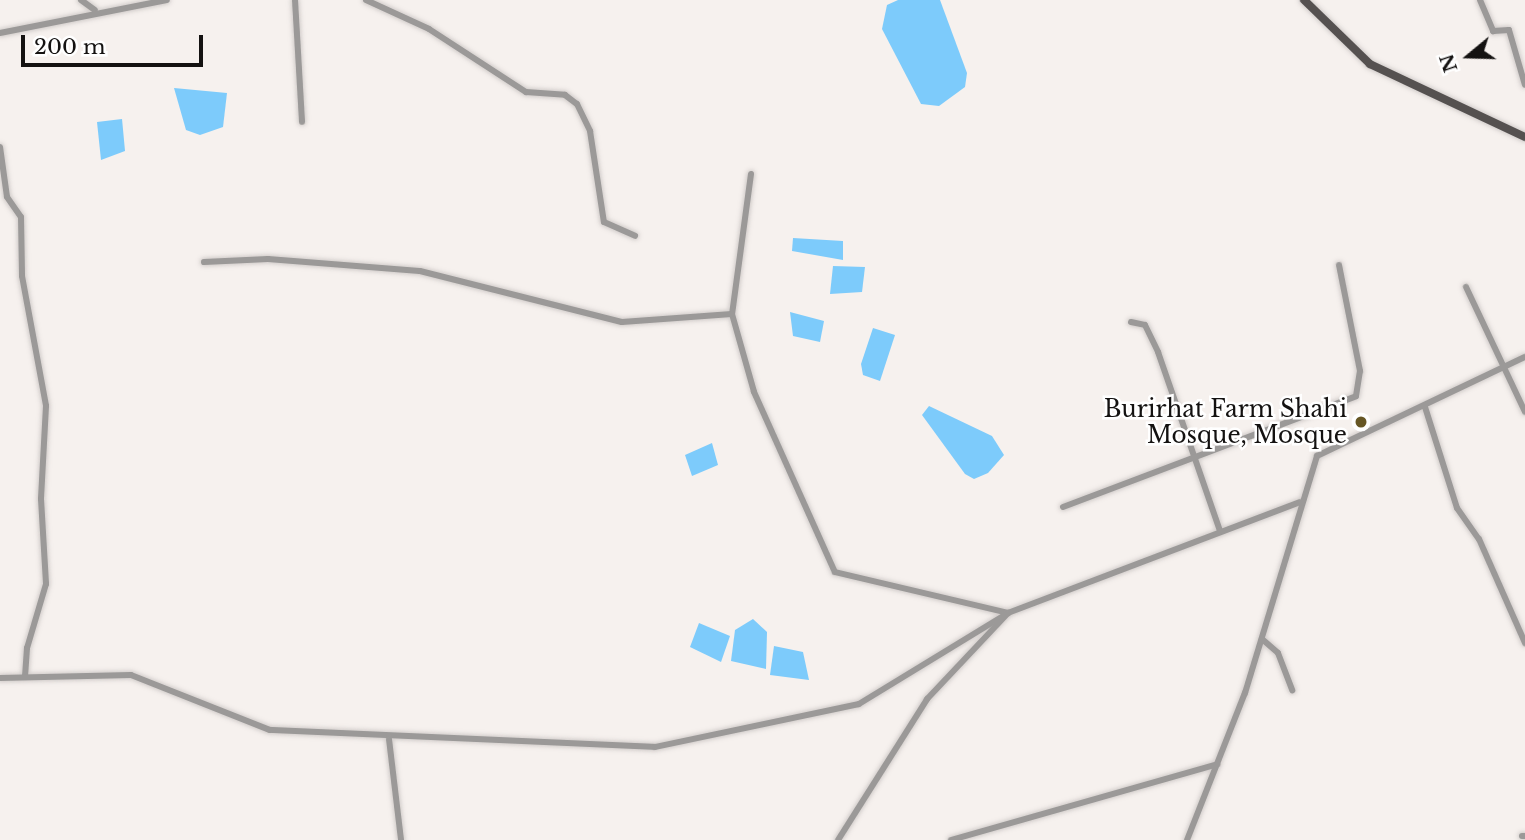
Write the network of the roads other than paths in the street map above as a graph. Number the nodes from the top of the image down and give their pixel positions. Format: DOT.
graph roads {
  1 [pos="81,0"];
  2 [pos="167,0"];
  3 [pos="295,0"];
  4 [pos="366,0"];
  5 [pos="1304,0"];
  6 [pos="1480,0"];
  7 [pos="95,10"];
  8 [pos="0,33"];
  9 [pos="1525,85"];
  10 [pos="302,122"];
  11 [pos="1525,137"];
  12 [pos="0,147"];
  13 [pos="751,174"];
  14 [pos="635,236"];
  15 [pos="204,262"];
  16 [pos="1339,265"];
  17 [pos="1466,287"];
  18 [pos="732,314"];
  19 [pos="1131,322"];
  20 [pos="1525,357"];
  21 [pos="1502,368"];
  22 [pos="1425,407"];
  23 [pos="1525,412"];
  24 [pos="1196,456"];
  25 [pos="1300,502"];
  26 [pos="1063,508"];
  27 [pos="1220,531"];
  28 [pos="1008,613"];
  29 [pos="1262,639"];
  30 [pos="1525,643"];
  31 [pos="25,677"];
  32 [pos="0,678"];
  33 [pos="1292,690"];
  34 [pos="389,739"];
  35 [pos="1217,764"];
  36 [pos="401,840"];
  37 [pos="838,840"];
  38 [pos="951,840"];
  39 [pos="1187,840"];
  1 -- 7 [label="street"];
  2 -- 7 [label="street"];
  3 -- 10 [label="street"];
  4 -- 14 [label="street"];
  5 -- 11 [label="main road"];
  6 -- 9 [label="street"];
  7 -- 8 [label="street"];
  12 -- 31 [label="street"];
  13 -- 18 [label="street"];
  15 -- 18 [label="street"];
  16 -- 24 [label="street"];
  17 -- 21 [label="street"];
  18 -- 28 [label="street"];
  19 -- 24 [label="street"];
  20 -- 21 [label="street"];
  21 -- 22 [label="street"];
  21 -- 23 [label="street"];
  22 -- 25 [label="street"];
  22 -- 30 [label="street"];
  24 -- 26 [label="street"];
  24 -- 27 [label="street"];
  25 -- 27 [label="street"];
  25 -- 29 [label="street"];
  27 -- 28 [label="street"];
  28 -- 34 [label="street"];
  28 -- 37 [label="street"];
  29 -- 33 [label="street"];
  29 -- 35 [label="street"];
  31 -- 32 [label="street"];
  31 -- 34 [label="street"];
  34 -- 36 [label="street"];
  35 -- 38 [label="street"];
  35 -- 39 [label="street"];
}
